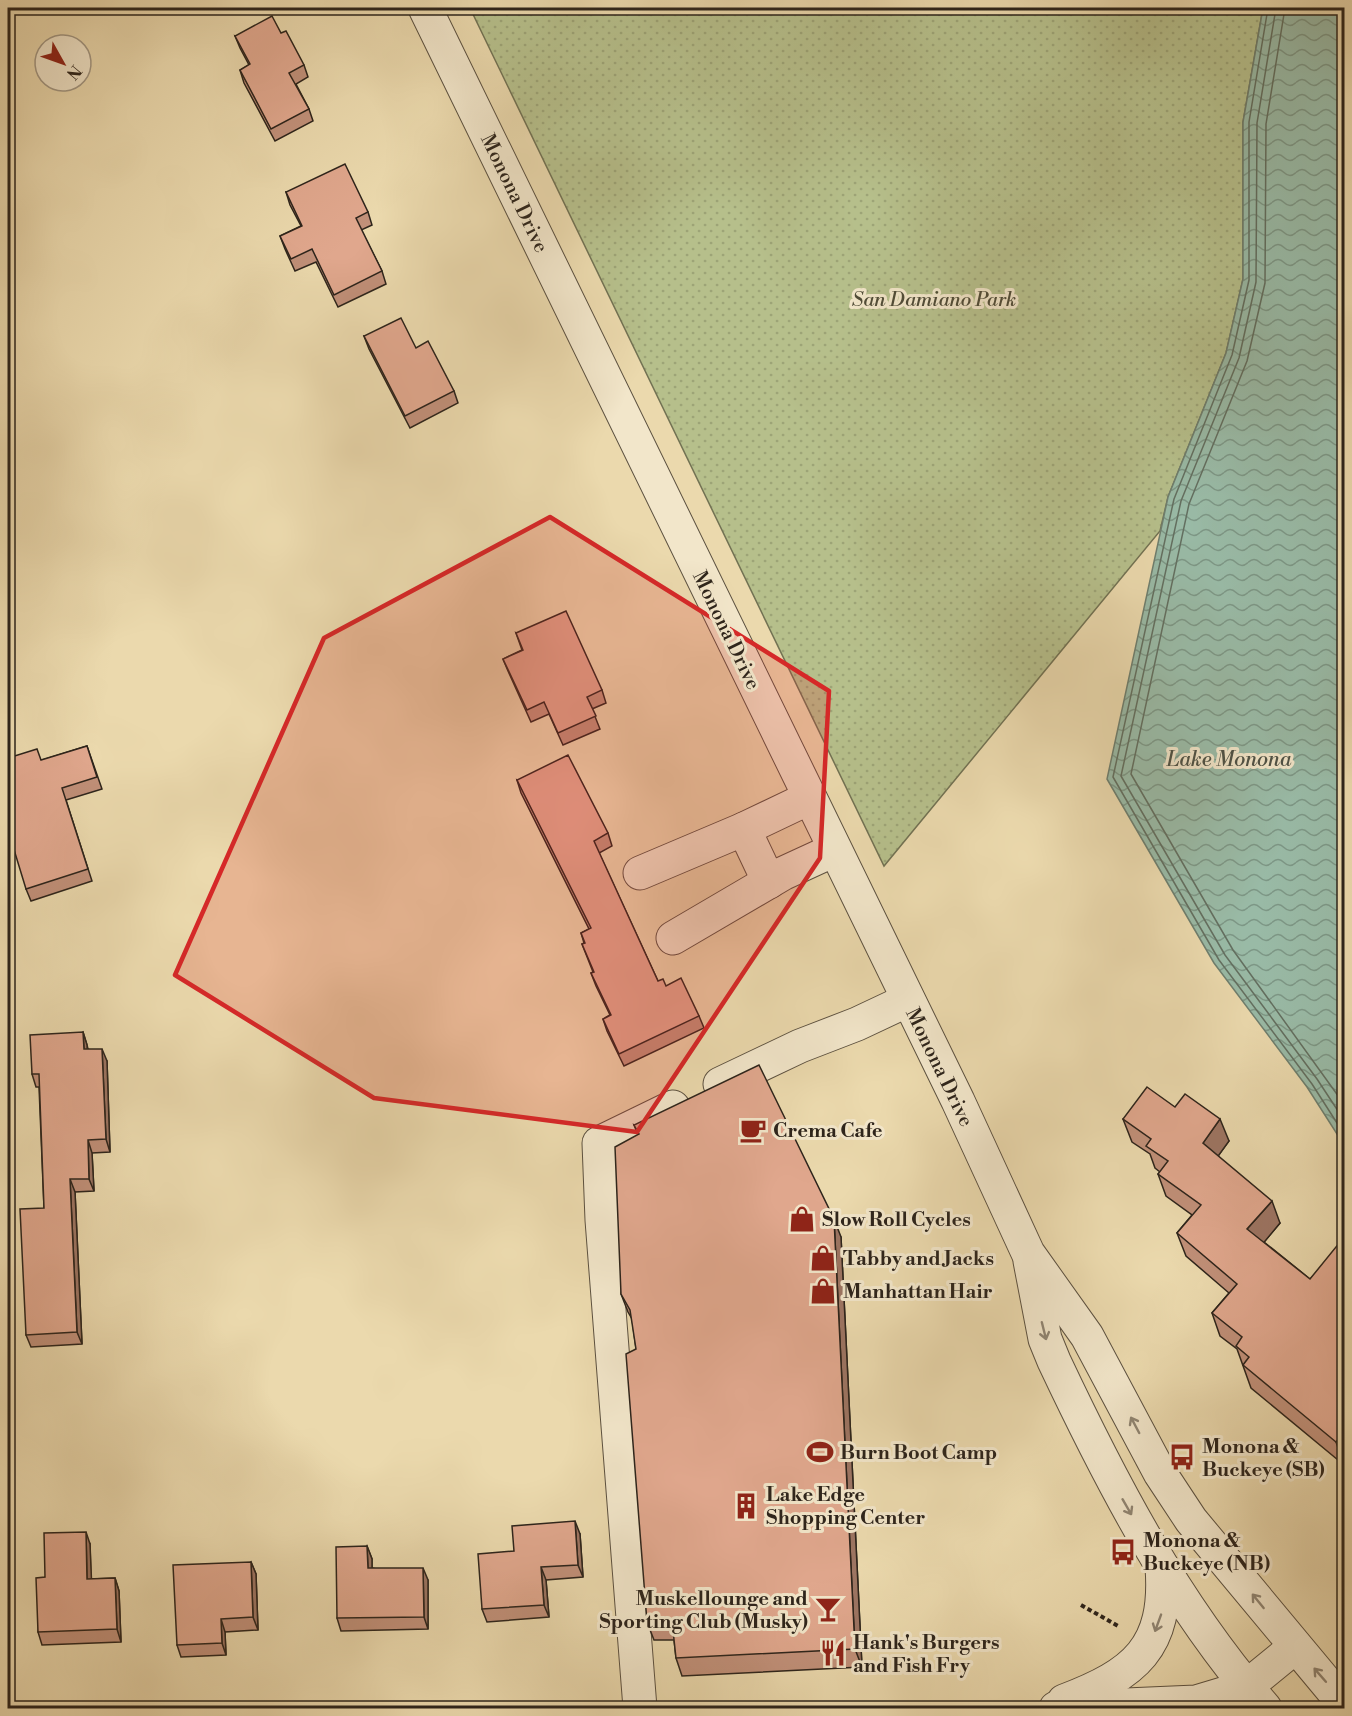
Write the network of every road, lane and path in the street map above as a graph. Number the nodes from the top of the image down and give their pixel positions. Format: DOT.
graph roads {
  1 [pos="425,8"];
  2 [pos="808,798"];
  3 [pos="744,829"];
  4 [pos="834,850"];
  5 [pos="640,873"];
  6 [pos="769,882"];
  7 [pos="673,938"];
  8 [pos="908,1000"];
  9 [pos="1028,1253"];
  10 [pos="1162,1565"];
  11 [pos="1081,1605"];
  12 [pos="1123,1629"];
  13 [pos="1295,1647"];
  14 [pos="1246,1703"];
  15 [pos="1344,1704"];
  16 [pos="640,1708"];
  17 [pos="1045,1708"];
  18 [pos="1056,1708"];
  1 -- 2 [label="street, Monona Drive"];
  2 -- 3 [label="street"];
  2 -- 4 [label="street, Monona Drive"];
  3 -- 5 [label="street"];
  3 -- 6 [label="street"];
  4 -- 6 [label="street"];
  4 -- 8 [label="street, Monona Drive"];
  6 -- 7 [label="street"];
  8 -- 9 [label="street, Monona Drive"];
  8 -- 16 [label="street"];
  9 -- 10 [label="street, Monona Drive, one-way"];
  13 -- 9 [label="street, Monona Drive, one-way"];
  10 -- 14 [label="street, Monona Drive"];
  10 -- 17 [label="street, one-way"];
  11 -- 12 [label="path"];
  13 -- 14 [label="street"];
  15 -- 13 [label="street, Monona Drive, one-way"];
  14 -- 18 [label="street"];
}
